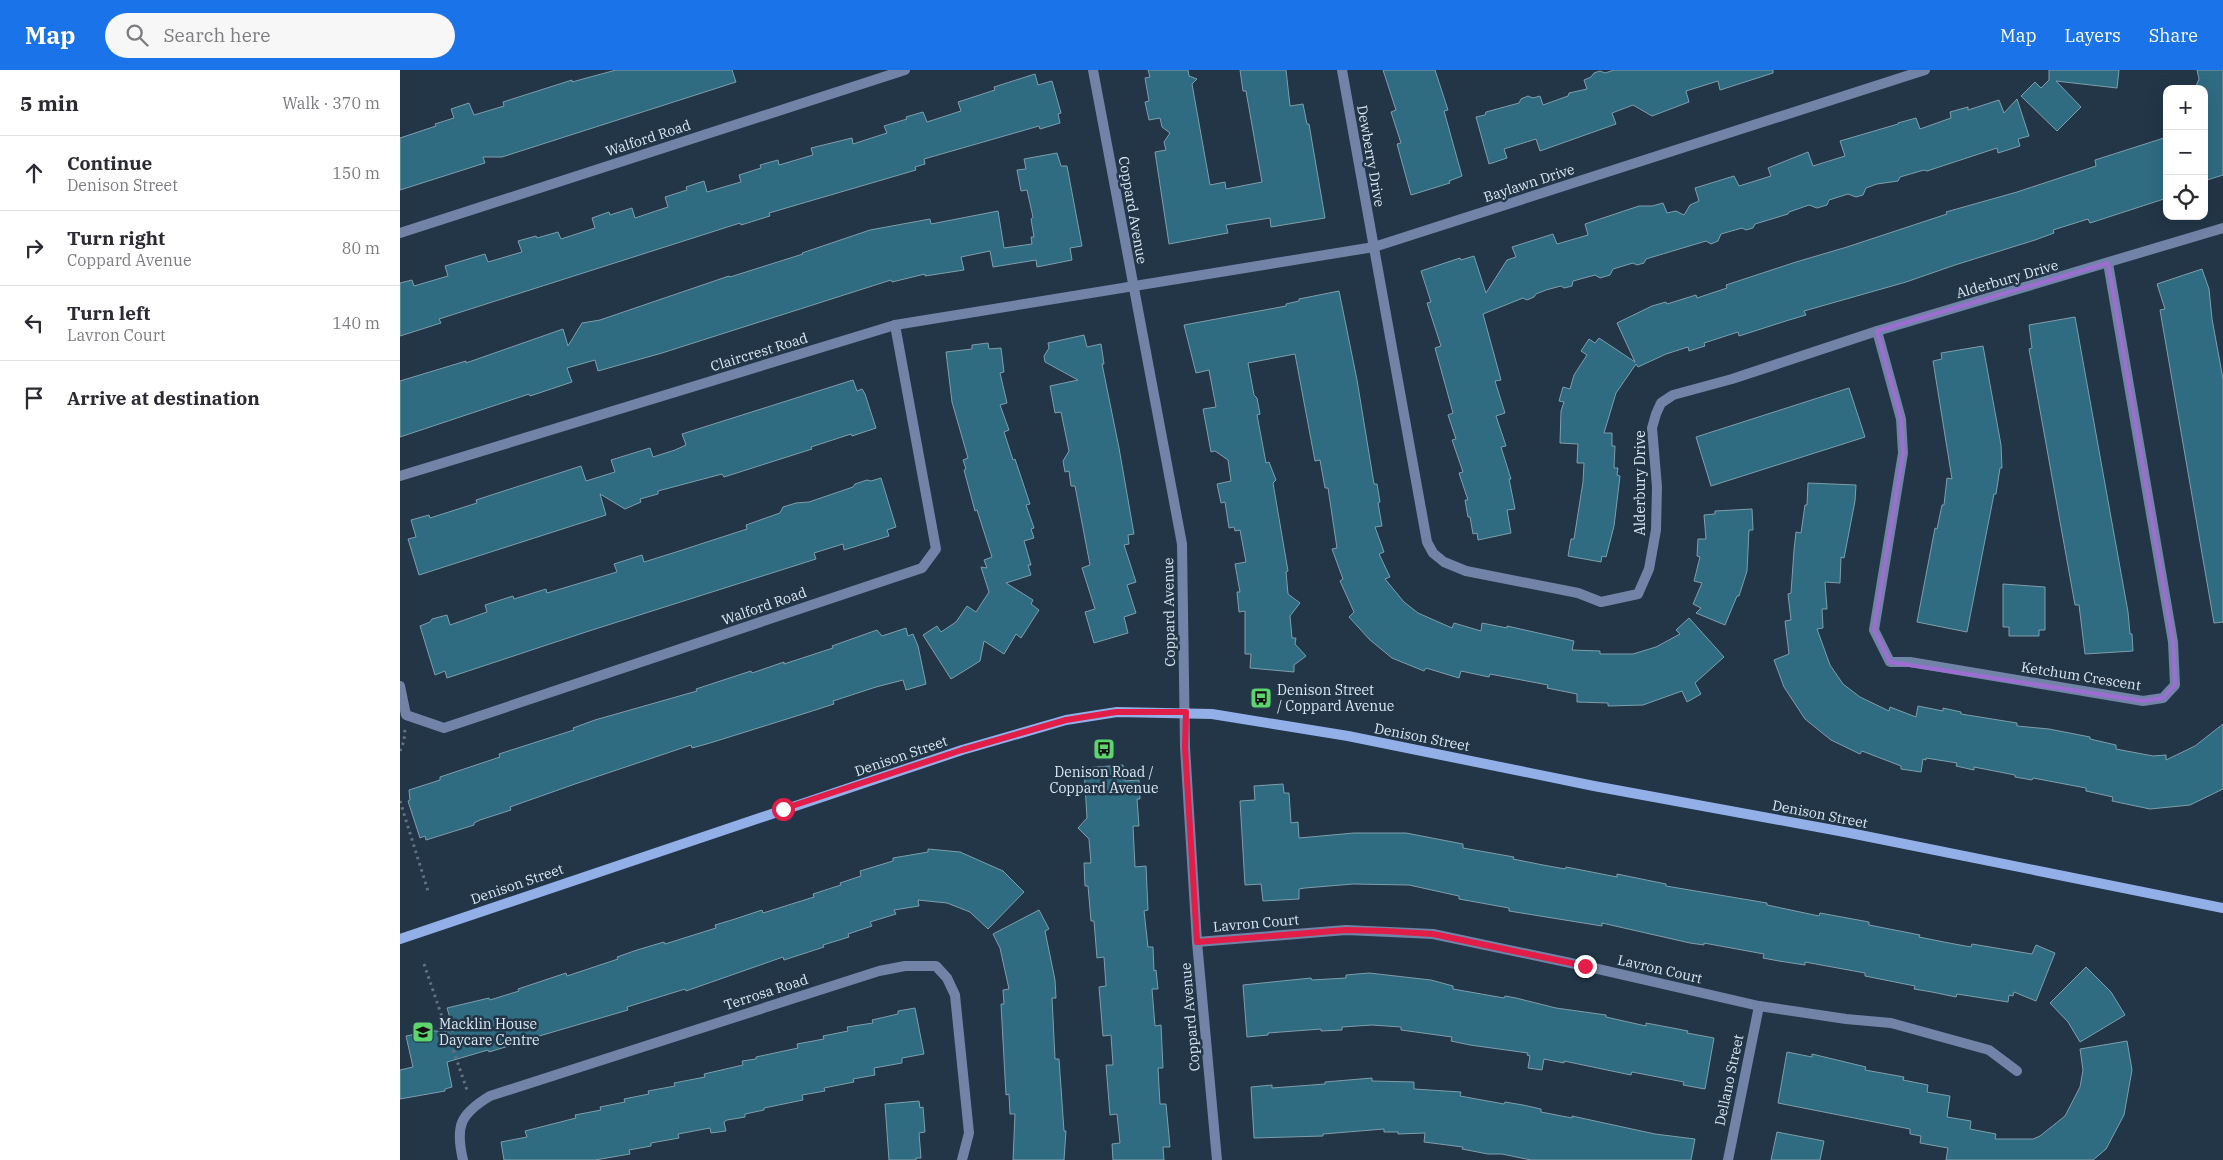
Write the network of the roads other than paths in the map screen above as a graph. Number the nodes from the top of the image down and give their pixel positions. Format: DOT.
graph roads {
  1 [pos="905,70"];
  2 [pos="1093,70"];
  3 [pos="1342,70"];
  4 [pos="1925,70"];
  5 [pos="2223,228"];
  6 [pos="400,233"];
  7 [pos="1374,247"];
  8 [pos="2108,263"];
  9 [pos="1133,287"];
  10 [pos="895,325"];
  11 [pos="1877,331"];
  12 [pos="400,476"];
  13 [pos="400,686"];
  14 [pos="1186,712"];
  15 [pos="2223,908"];
  16 [pos="400,939"];
  17 [pos="1197,942"];
  18 [pos="1759,1006"];
  19 [pos="2017,1071"];
  20 [pos="462,1160"];
  21 [pos="962,1160"];
  22 [pos="1217,1160"];
  23 [pos="1728,1160"];
  1 -- 6 [label="street, Walford Road"];
  2 -- 9 [label="street, Coppard Avenue"];
  3 -- 7 [label="street, Dewberry Drive"];
  4 -- 7 [label="street, Baylawn Drive"];
  5 -- 8 [label="street, Alderbury Drive"];
  7 -- 9 [label="street, Baylawn Drive"];
  7 -- 11 [label="street, Alderbury Drive"];
  8 -- 11 [label="street, Alderbury Drive"];
  8 -- 11 [label="street, Ketchum Crescent"];
  9 -- 10 [label="street, Claircrest Road"];
  9 -- 14 [label="street, Coppard Avenue"];
  10 -- 12 [label="street, Claircrest Road"];
  10 -- 13 [label="street, Walford Road"];
  14 -- 15 [label="street, Denison Street"];
  14 -- 16 [label="street, Denison Street"];
  14 -- 17 [label="street, Coppard Avenue"];
  17 -- 18 [label="street, Lavron Court"];
  17 -- 22 [label="street, Coppard Avenue"];
  18 -- 19 [label="street, Lavron Court"];
  18 -- 23 [label="street, Dellano Street"];
  20 -- 21 [label="street, Terrosa Road"];
}
